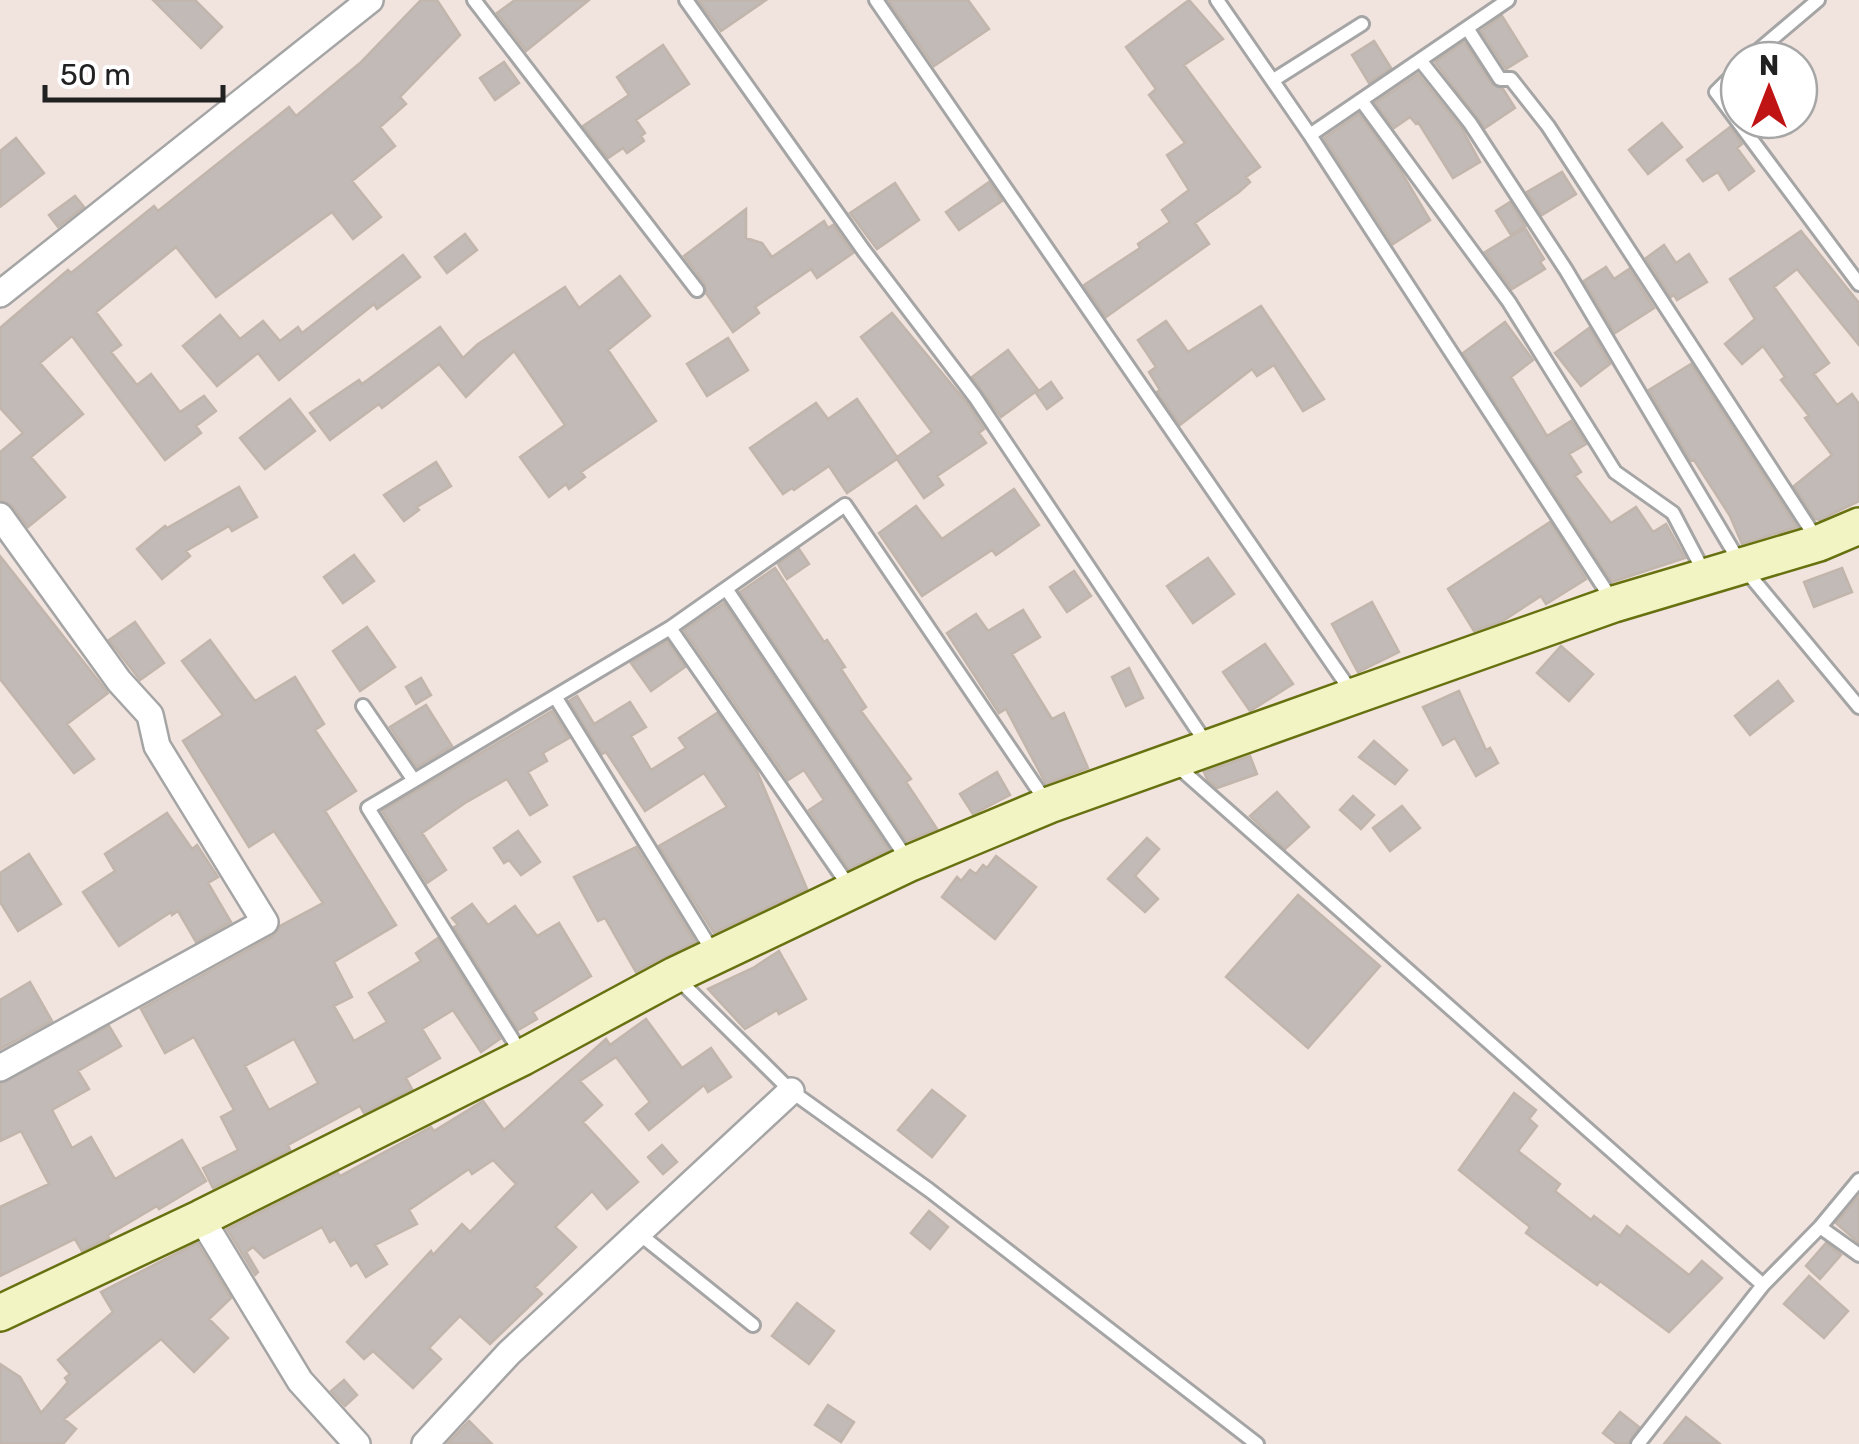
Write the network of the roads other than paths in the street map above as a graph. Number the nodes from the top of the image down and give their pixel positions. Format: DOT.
graph roads {
  1 [pos="474,0"];
  2 [pos="686,0"];
  3 [pos="876,0"];
  4 [pos="1217,0"];
  5 [pos="1508,0"];
  6 [pos="1793,0"];
  7 [pos="1818,0"];
  8 [pos="361,3"];
  9 [pos="1803,13"];
  10 [pos="1362,24"];
  11 [pos="1467,28"];
  12 [pos="1771,40"];
  13 [pos="1420,60"];
  14 [pos="1275,79"];
  15 [pos="1360,100"];
  16 [pos="1310,135"];
  17 [pos="1752,140"];
  18 [pos="1859,284"];
  19 [pos="697,290"];
  20 [pos="0,294"];
  21 [pos="0,516"];
  22 [pos="1859,526"];
  23 [pos="1819,543"];
  24 [pos="1742,566"];
  25 [pos="1706,576"];
  26 [pos="728,590"];
  27 [pos="1614,604"];
  28 [pos="670,628"];
  29 [pos="1354,696"];
  30 [pos="556,698"];
  31 [pos="363,706"];
  32 [pos="1859,707"];
  33 [pos="1210,748"];
  34 [pos="1173,763"];
  35 [pos="413,778"];
  36 [pos="1049,806"];
  37 [pos="910,863"];
  38 [pos="852,889"];
  39 [pos="715,954"];
  40 [pos="674,975"];
  41 [pos="524,1058"];
  42 [pos="0,1068"];
  43 [pos="791,1091"];
  44 [pos="1859,1180"];
  45 [pos="202,1218"];
  46 [pos="1820,1227"];
  47 [pos="637,1232"];
  48 [pos="1859,1255"];
  49 [pos="1763,1285"];
  50 [pos="0,1312"];
  51 [pos="753,1325"];
  52 [pos="356,1444"];
  53 [pos="425,1444"];
  54 [pos="1257,1444"];
  55 [pos="1638,1444"];
  1 -- 19 [label="lane"];
  2 -- 33 [label="lane"];
  3 -- 29 [label="lane"];
  4 -- 14 [label="lane"];
  5 -- 11 [label="lane"];
  6 -- 9 [label="lane"];
  7 -- 9 [label="lane"];
  8 -- 20 [label="street"];
  9 -- 12 [label="lane"];
  10 -- 14 [label="lane"];
  11 -- 13 [label="lane"];
  11 -- 23 [label="lane"];
  13 -- 15 [label="lane"];
  13 -- 24 [label="lane"];
  14 -- 16 [label="lane"];
  15 -- 16 [label="lane"];
  15 -- 25 [label="lane"];
  16 -- 27 [label="lane"];
  17 -- 18 [label="lane"];
  21 -- 42 [label="street"];
  22 -- 23 [label="street"];
  23 -- 24 [label="street"];
  24 -- 25 [label="street"];
  24 -- 32 [label="lane"];
  25 -- 27 [label="street"];
  26 -- 28 [label="lane"];
  26 -- 36 [label="lane"];
  26 -- 37 [label="lane"];
  27 -- 29 [label="street"];
  28 -- 30 [label="lane"];
  28 -- 38 [label="lane"];
  29 -- 33 [label="street"];
  30 -- 35 [label="lane"];
  30 -- 39 [label="lane"];
  31 -- 35 [label="lane"];
  33 -- 34 [label="street"];
  34 -- 36 [label="street"];
  34 -- 49 [label="lane"];
  35 -- 41 [label="lane"];
  36 -- 37 [label="street"];
  37 -- 38 [label="street"];
  38 -- 39 [label="street"];
  39 -- 40 [label="street"];
  40 -- 41 [label="street"];
  40 -- 43 [label="lane"];
  41 -- 45 [label="street"];
  43 -- 47 [label="street"];
  43 -- 54 [label="lane"];
  44 -- 46 [label="lane"];
  45 -- 50 [label="street"];
  45 -- 52 [label="street"];
  46 -- 48 [label="lane"];
  46 -- 49 [label="lane"];
  47 -- 51 [label="lane"];
  47 -- 53 [label="street"];
  49 -- 55 [label="lane"];
}
